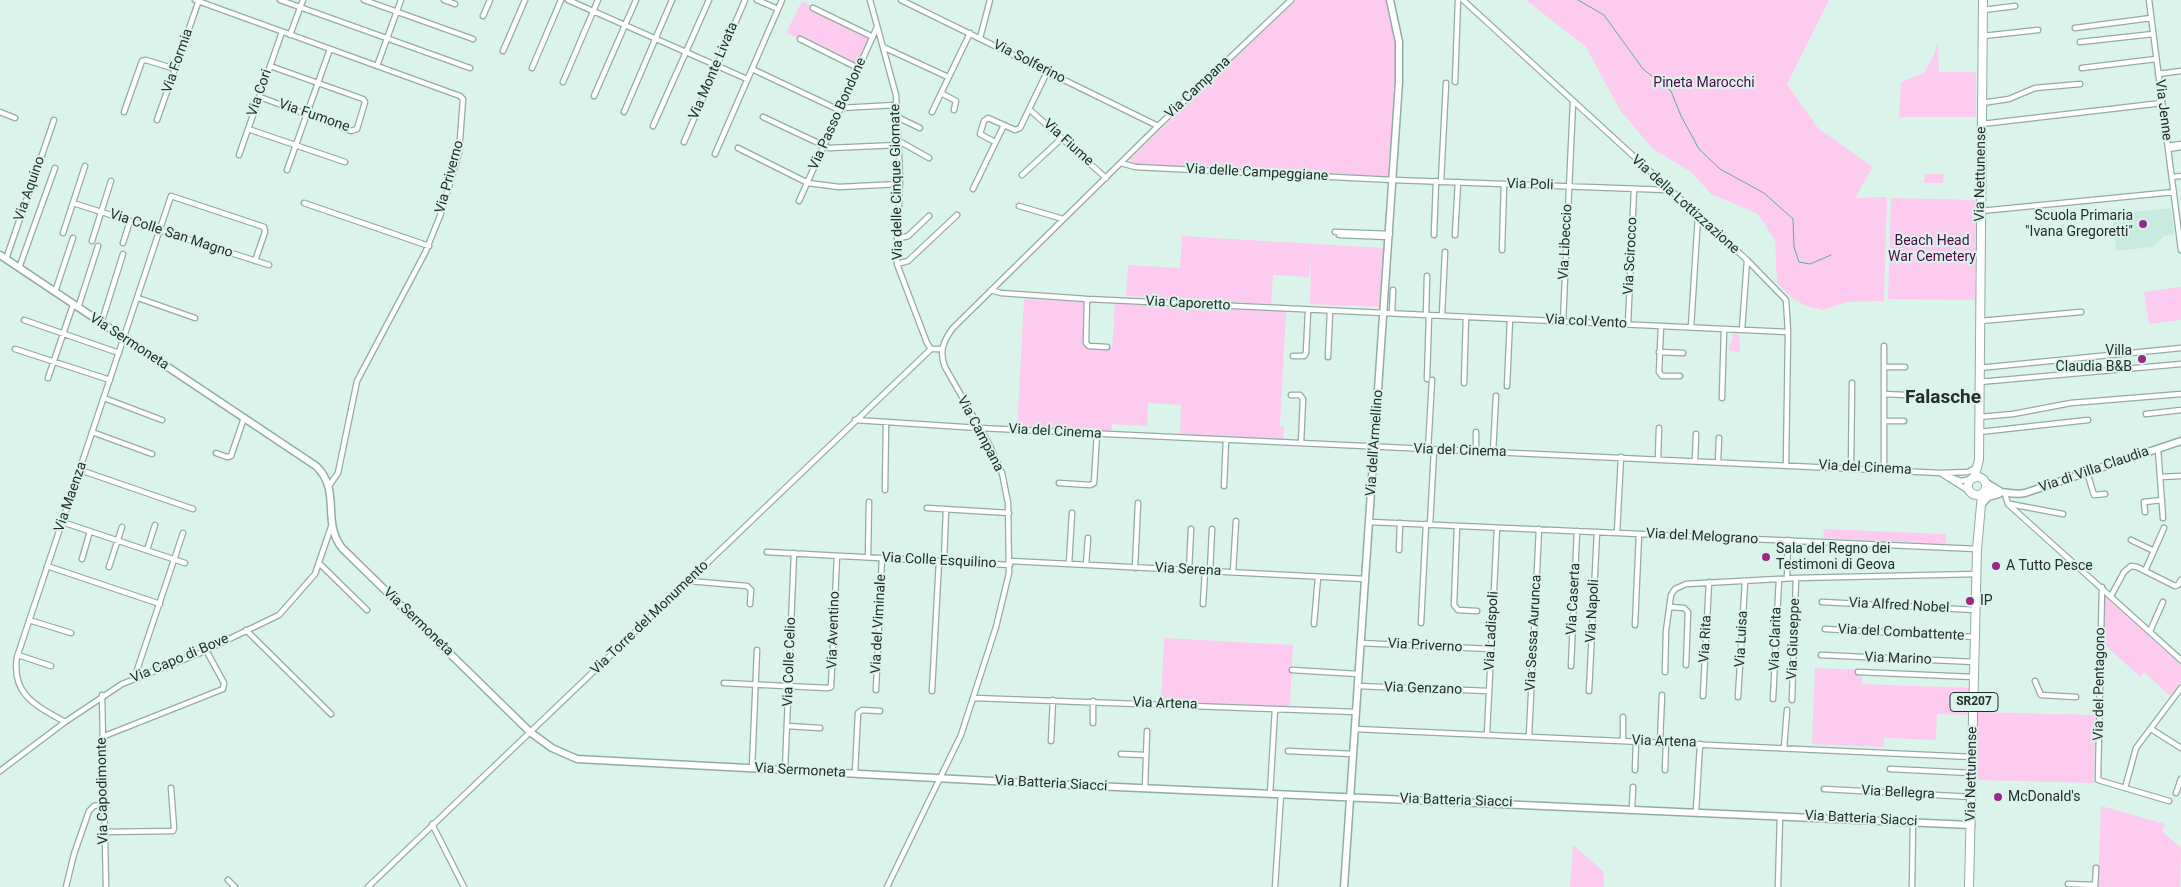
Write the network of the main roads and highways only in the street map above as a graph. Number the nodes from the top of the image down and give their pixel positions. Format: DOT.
graph roads {
  1 [pos="1983,0"];
  2 [pos="1978,464"];
  3 [pos="1973,478"];
  4 [pos="1984,481"];
  5 [pos="1970,492"];
  6 [pos="1983,493"];
  7 [pos="1979,514"];
  8 [pos="1969,887"];
  1 -- 2 [label="main road, Via Nettunense / SR207"];
  2 -- 3 [label="main road, SR207"];
  2 -- 4 [label="main road, SR207"];
  3 -- 4 [label="main road"];
  3 -- 5 [label="main road, SR207"];
  4 -- 6 [label="main road, SR207"];
  5 -- 6 [label="main road"];
  5 -- 7 [label="main road, SR207"];
  6 -- 7 [label="main road, SR207"];
  7 -- 8 [label="main road, Via Nettunense / SR207"];
}
